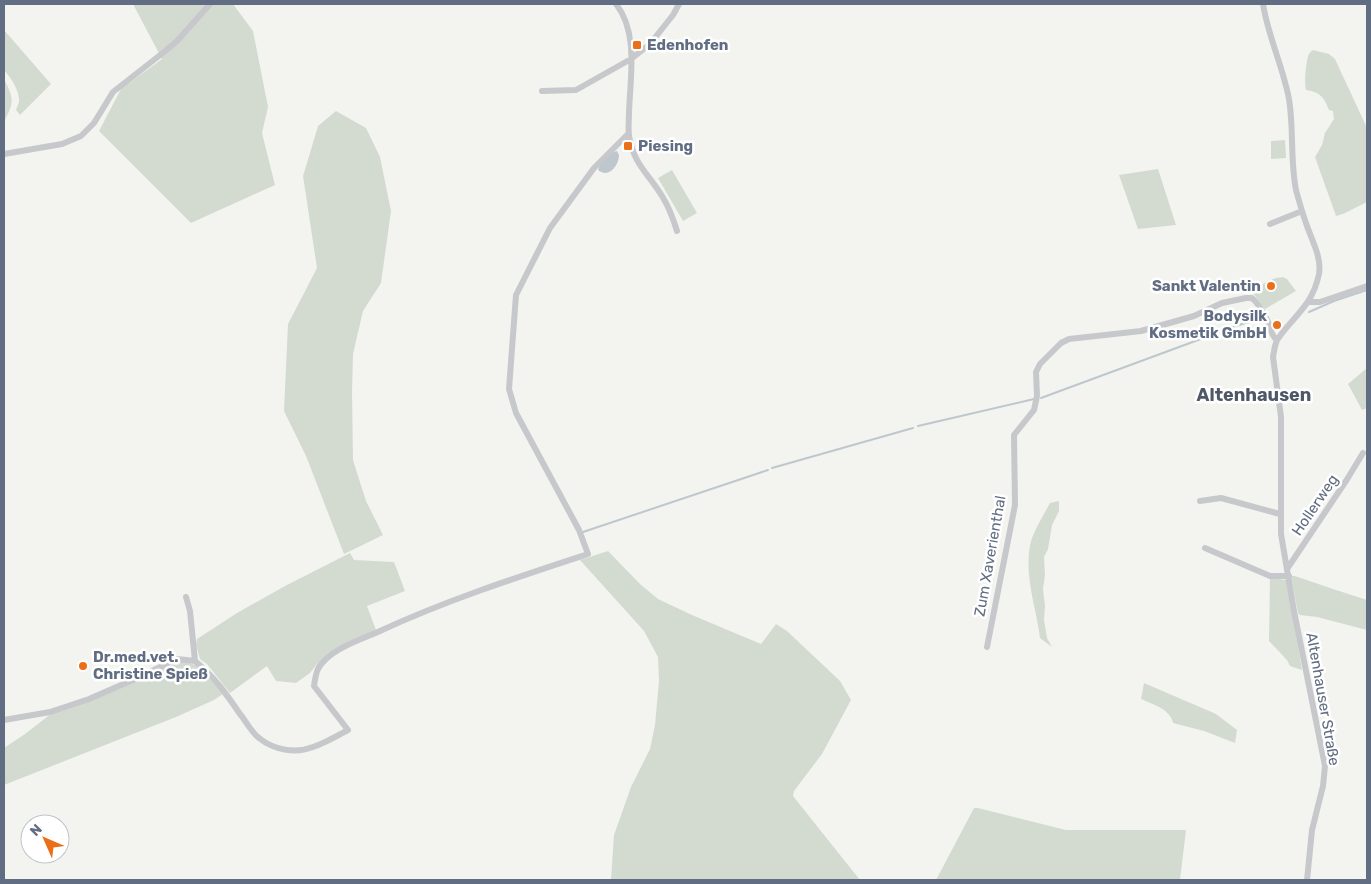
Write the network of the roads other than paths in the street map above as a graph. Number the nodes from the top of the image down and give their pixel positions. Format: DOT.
graph roads {
  1 [pos="210,4"];
  2 [pos="616,4"];
  3 [pos="680,4"];
  4 [pos="1263,4"];
  5 [pos="631,59"];
  6 [pos="542,91"];
  7 [pos="628,134"];
  8 [pos="4,154"];
  9 [pos="1302,212"];
  10 [pos="1270,224"];
  11 [pos="677,231"];
  12 [pos="1367,286"];
  13 [pos="1308,302"];
  14 [pos="1277,340"];
  15 [pos="1363,453"];
  16 [pos="1200,502"];
  17 [pos="1280,514"];
  18 [pos="1204,548"];
  19 [pos="1288,572"];
  20 [pos="186,597"];
  21 [pos="987,647"];
  22 [pos="196,661"];
  23 [pos="4,720"];
  24 [pos="1307,880"];
  1 -- 8 [label="street"];
  2 -- 5 [label="street"];
  3 -- 5 [label="street"];
  4 -- 9 [label="street"];
  5 -- 6 [label="street"];
  5 -- 7 [label="street"];
  7 -- 11 [label="street"];
  7 -- 22 [label="street"];
  9 -- 10 [label="street"];
  9 -- 13 [label="street"];
  12 -- 13 [label="street"];
  13 -- 14 [label="street"];
  14 -- 17 [label="street, Altenhauser Straße"];
  14 -- 21 [label="street, Zum Xaverienthal"];
  15 -- 19 [label="street, Hollerweg"];
  16 -- 17 [label="street"];
  17 -- 19 [label="street, Altenhauser Straße"];
  18 -- 19 [label="street"];
  19 -- 24 [label="street, Altenhauser Straße"];
  20 -- 22 [label="street"];
  22 -- 23 [label="street"];
}
